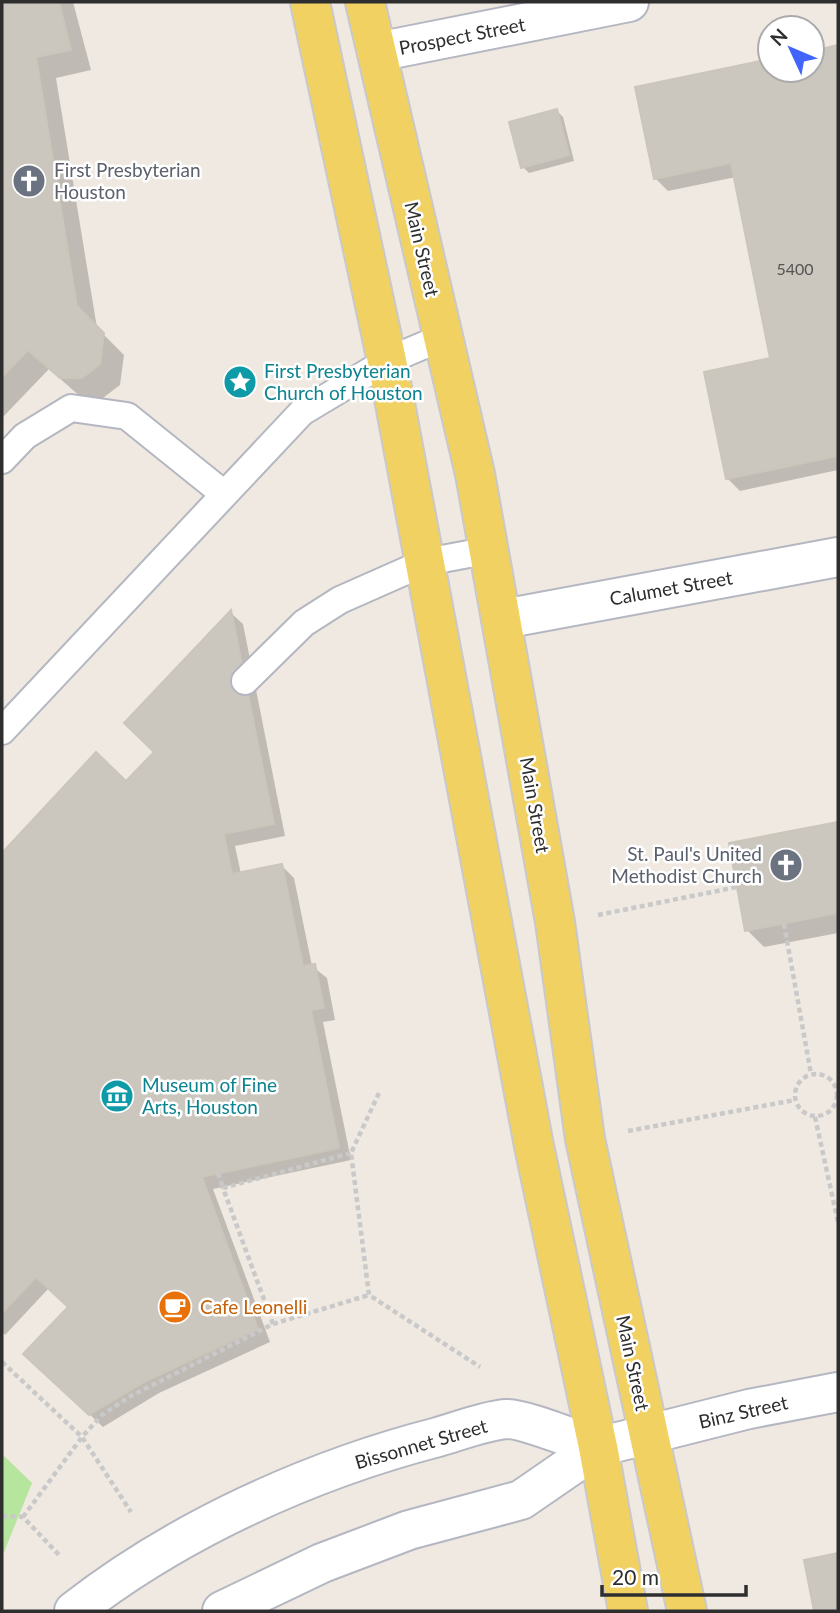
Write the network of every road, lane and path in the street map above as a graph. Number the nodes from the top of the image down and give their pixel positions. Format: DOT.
graph roads {
  1 [pos="310,2"];
  2 [pos="365,2"];
  3 [pos="629,2"];
  4 [pos="377,52"];
  5 [pos="442,338"];
  6 [pos="387,361"];
  7 [pos="2,460"];
  8 [pos="224,494"];
  9 [pos="489,550"];
  10 [pos="838,558"];
  11 [pos="426,562"];
  12 [pos="503,618"];
  13 [pos="245,681"];
  14 [pos="2,731"];
  15 [pos="737,887"];
  16 [pos="555,922"];
  17 [pos="784,923"];
  18 [pos="811,1074"];
  19 [pos="837,1086"];
  20 [pos="379,1093"];
  21 [pos="795,1100"];
  22 [pos="815,1116"];
  23 [pos="586,1139"];
  24 [pos="351,1153"];
  25 [pos="218,1173"];
  26 [pos="223,1188"];
  27 [pos="838,1222"];
  28 [pos="369,1295"];
  29 [pos="273,1324"];
  30 [pos="2,1362"];
  31 [pos="480,1367"];
  32 [pos="838,1392"];
  33 [pos="649,1435"];
  34 [pos="82,1437"];
  35 [pos="598,1447"];
  36 [pos="131,1511"];
  37 [pos="2,1516"];
  38 [pos="23,1517"];
  39 [pos="60,1556"];
  40 [pos="74,1611"];
  41 [pos="222,1611"];
  42 [pos="628,1611"];
  43 [pos="687,1611"];
  1 -- 6 [label="main road"];
  2 -- 4 [label="main road, Main Street"];
  3 -- 4 [label="main road, Prospect Street"];
  4 -- 5 [label="main road, Main Street"];
  5 -- 6 [label="lane"];
  5 -- 9 [label="main road, Main Street"];
  6 -- 8 [label="lane"];
  6 -- 11 [label="main road"];
  7 -- 8 [label="lane"];
  8 -- 14 [label="lane"];
  9 -- 11 [label="lane"];
  9 -- 12 [label="main road, Main Street"];
  10 -- 12 [label="main road, Calumet Street"];
  11 -- 13 [label="lane"];
  11 -- 35 [label="main road"];
  12 -- 16 [label="main road, Main Street"];
  15 -- 16 [label="path"];
  16 -- 23 [label="main road, Main Street"];
  17 -- 18 [label="path"];
  18 -- 19 [label="path"];
  18 -- 21 [label="path"];
  19 -- 22 [label="path"];
  20 -- 24 [label="path"];
  21 -- 22 [label="path"];
  21 -- 23 [label="path"];
  22 -- 27 [label="path"];
  23 -- 33 [label="main road, Main Street"];
  24 -- 26 [label="path"];
  24 -- 28 [label="path"];
  25 -- 26 [label="path"];
  26 -- 29 [label="path"];
  28 -- 29 [label="path"];
  28 -- 31 [label="path"];
  29 -- 34 [label="path"];
  30 -- 34 [label="path"];
  32 -- 33 [label="main road, Binz Street"];
  33 -- 35 [label="main road, Binz Street"];
  33 -- 43 [label="main road, Main Street"];
  34 -- 36 [label="path"];
  34 -- 38 [label="path"];
  35 -- 40 [label="main road, Bissonnet Street"];
  35 -- 41 [label="main road"];
  35 -- 42 [label="main road"];
  37 -- 38 [label="path"];
  38 -- 39 [label="path"];
}
